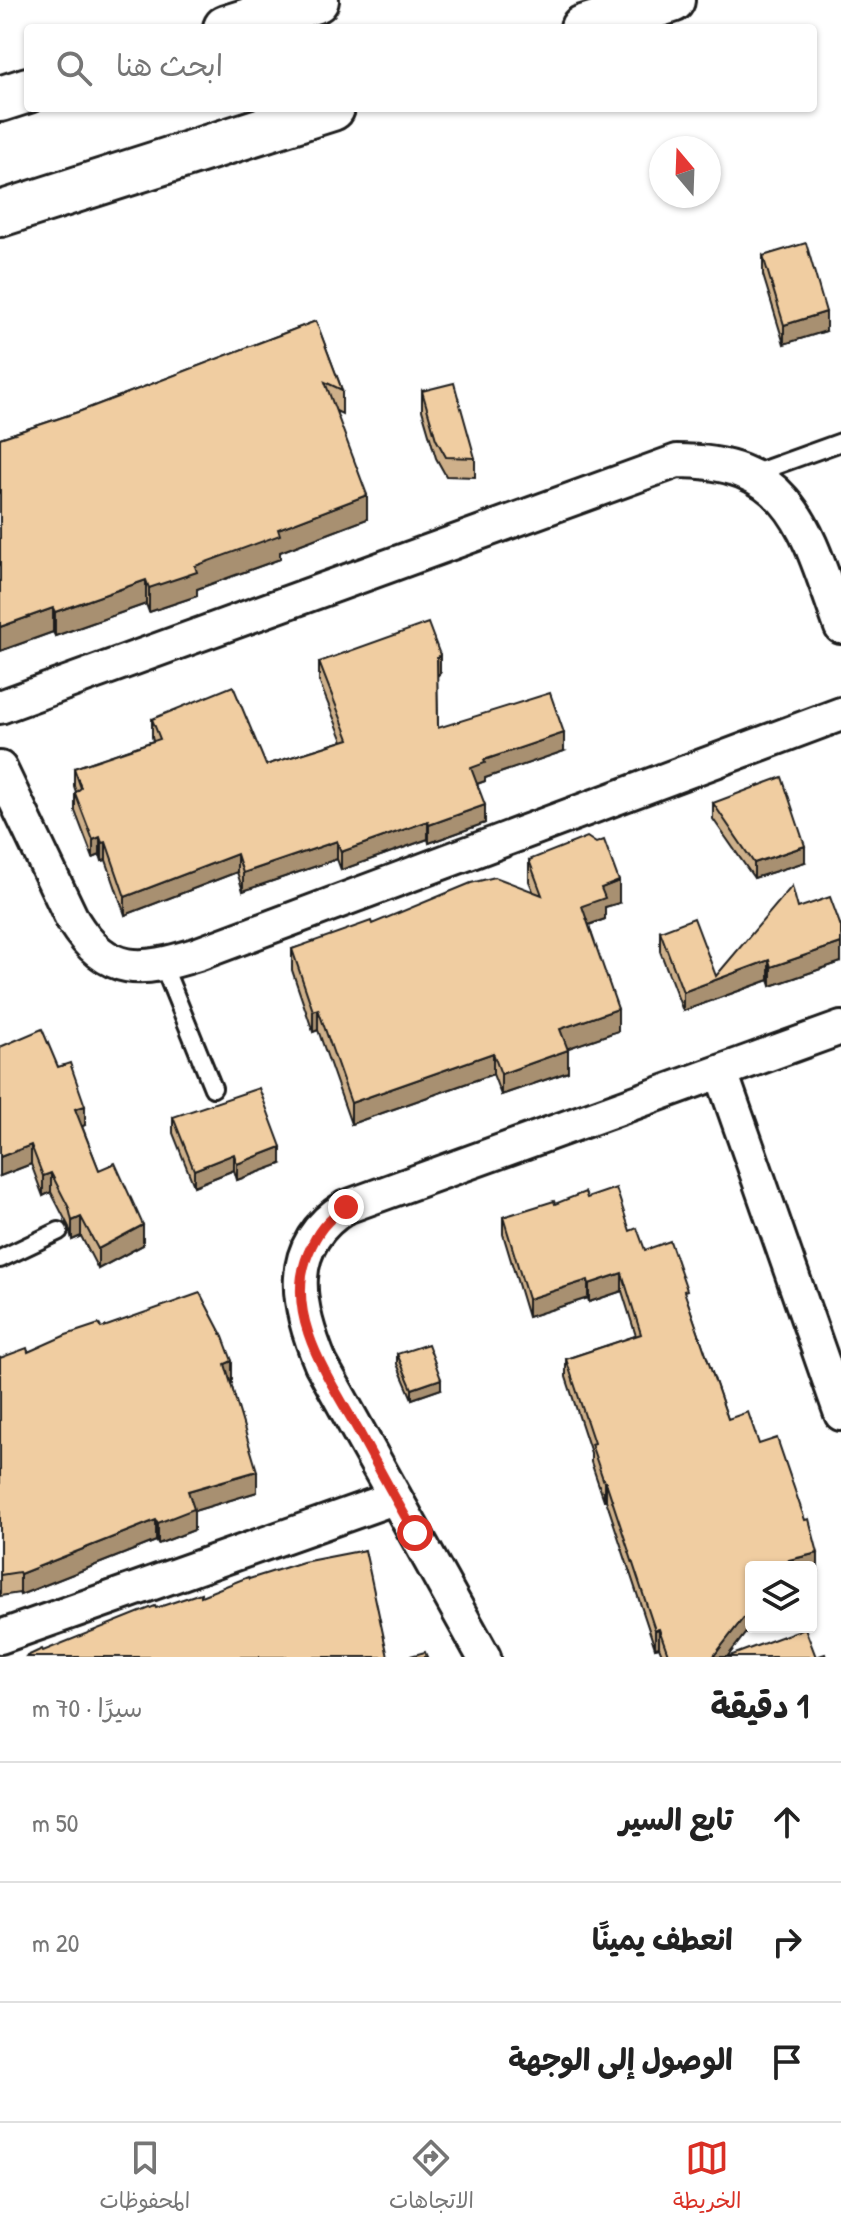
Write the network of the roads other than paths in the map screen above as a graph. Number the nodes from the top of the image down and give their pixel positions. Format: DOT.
graph roads {
  1 [pos="316,0"];
  2 [pos="672,0"];
  3 [pos="239,24"];
  4 [pos="596,24"];
  5 [pos="24,91"];
  6 [pos="0,99"];
  7 [pos="319,112"];
  8 [pos="0,214"];
  9 [pos="841,442"];
  10 [pos="752,474"];
  11 [pos="841,627"];
  12 [pos="0,707"];
  13 [pos="841,714"];
  14 [pos="0,768"];
  15 [pos="163,965"];
  16 [pos="841,1028"];
  17 [pos="721,1072"];
  18 [pos="213,1088"];
  19 [pos="59,1231"];
  20 [pos="0,1259"];
  21 [pos="830,1348"];
  22 [pos="841,1414"];
  23 [pos="394,1498"];
  24 [pos="0,1637"];
  25 [pos="484,1657"];
  1 -- 3 [label="street"];
  2 -- 4 [label="street"];
  5 -- 6 [label="street"];
  7 -- 8 [label="street"];
  9 -- 10 [label="lane"];
  10 -- 11 [label="street"];
  10 -- 12 [label="street"];
  13 -- 15 [label="street"];
  14 -- 15 [label="street"];
  15 -- 18 [label="lane"];
  16 -- 17 [label="street"];
  17 -- 21 [label="street"];
  17 -- 23 [label="street"];
  19 -- 20 [label="lane"];
  21 -- 22 [label="street"];
  23 -- 24 [label="street"];
  23 -- 25 [label="street"];
}
